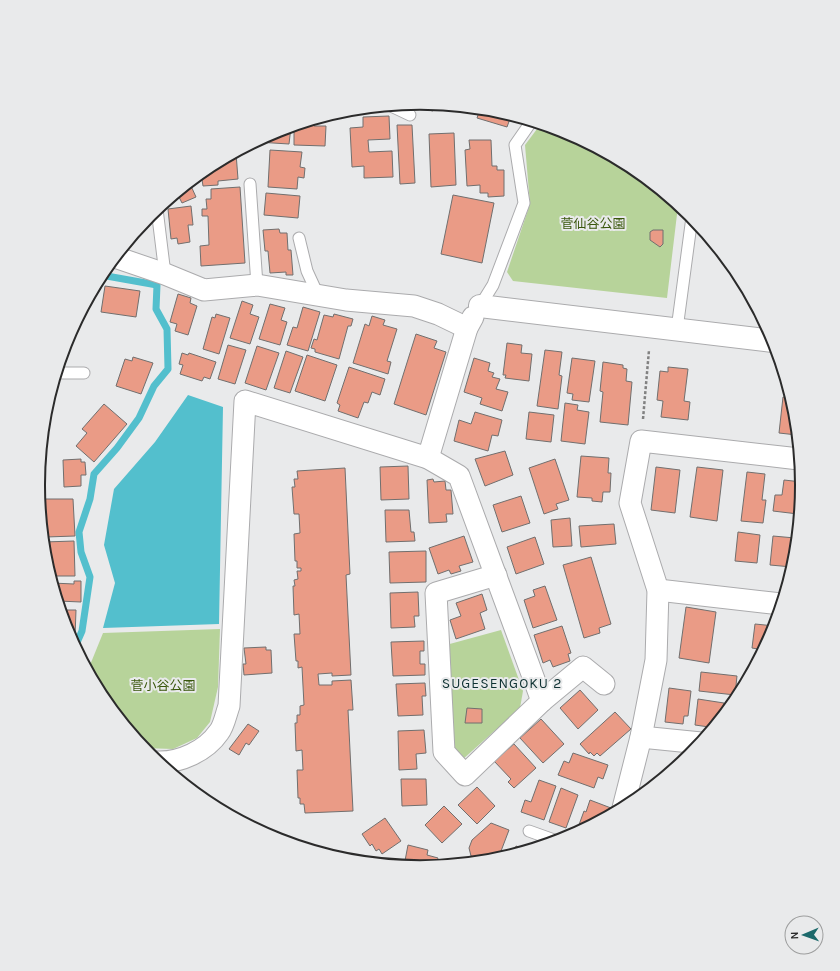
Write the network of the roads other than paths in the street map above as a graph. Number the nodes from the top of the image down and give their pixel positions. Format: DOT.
graph roads {
  1 [pos="401,111"];
  2 [pos="410,115"];
  3 [pos="528,126"];
  4 [pos="250,184"];
  5 [pos="158,217"];
  6 [pos="691,226"];
  7 [pos="299,238"];
  8 [pos="120,260"];
  9 [pos="165,274"];
  10 [pos="257,285"];
  11 [pos="318,295"];
  12 [pos="480,306"];
  13 [pos="467,328"];
  14 [pos="677,329"];
  15 [pos="765,340"];
  16 [pos="63,373"];
  17 [pos="84,373"];
  18 [pos="428,458"];
  19 [pos="794,458"];
  20 [pos="496,574"];
  21 [pos="658,590"];
  22 [pos="776,603"];
  23 [pos="604,684"];
  24 [pos="542,701"];
  25 [pos="641,736"];
  26 [pos="693,742"];
  27 [pos="166,761"];
  28 [pos="625,799"];
  29 [pos="529,831"];
  30 [pos="548,838"];
  1 -- 2 [label="lane"];
  3 -- 12 [label="lane"];
  4 -- 10 [label="lane"];
  5 -- 9 [label="lane"];
  6 -- 14 [label="lane"];
  7 -- 11 [label="lane"];
  8 -- 9 [label="street"];
  9 -- 10 [label="street"];
  10 -- 11 [label="street"];
  11 -- 13 [label="street"];
  12 -- 13 [label="street"];
  12 -- 14 [label="street"];
  13 -- 18 [label="street"];
  14 -- 15 [label="street"];
  16 -- 17 [label="lane"];
  18 -- 20 [label="street"];
  18 -- 27 [label="street"];
  19 -- 21 [label="street"];
  20 -- 24 [label="street"];
  20 -- 24 [label="street"];
  21 -- 22 [label="street"];
  21 -- 25 [label="street"];
  23 -- 24 [label="street"];
  25 -- 26 [label="street"];
  25 -- 28 [label="street"];
  29 -- 30 [label="lane"];
}
